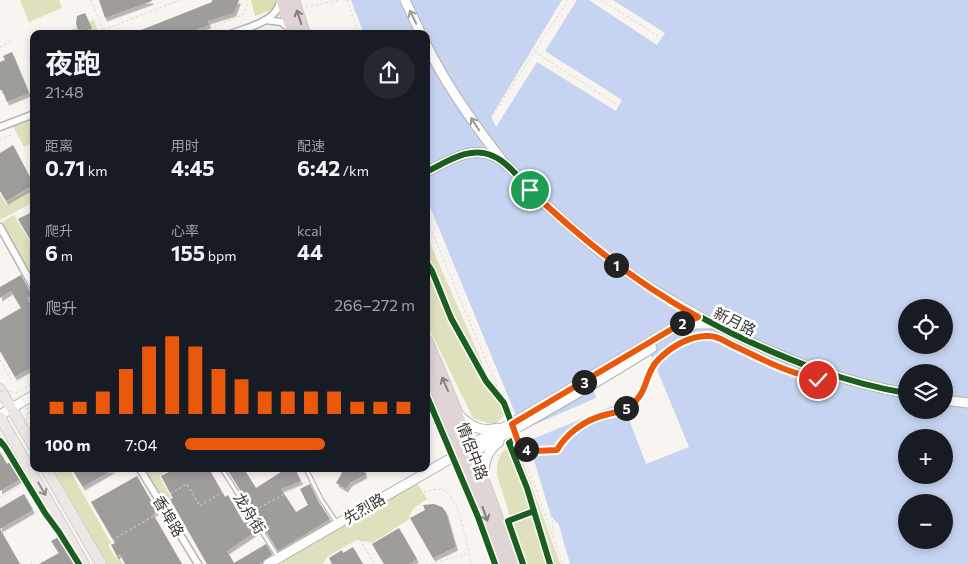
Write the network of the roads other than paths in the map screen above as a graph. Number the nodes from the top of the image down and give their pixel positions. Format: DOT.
graph roads {
  1 [pos="281,0"];
  2 [pos="293,0"];
  3 [pos="405,0"];
  4 [pos="264,20"];
  5 [pos="241,30"];
  6 [pos="288,30"];
  7 [pos="289,30"];
  8 [pos="290,30"];
  9 [pos="419,30"];
  10 [pos="430,52"];
  11 [pos="30,116"];
  12 [pos="0,127"];
  13 [pos="504,163"];
  14 [pos="430,170"];
  15 [pos="0,227"];
  16 [pos="30,281"];
  17 [pos="698,317"];
  18 [pos="716,325"];
  19 [pos="430,349"];
  20 [pos="430,378"];
  21 [pos="0,390"];
  22 [pos="898,392"];
  23 [pos="30,397"];
  24 [pos="953,402"];
  25 [pos="968,404"];
  26 [pos="12,408"];
  27 [pos="459,415"];
  28 [pos="0,416"];
  29 [pos="514,430"];
  30 [pos="30,440"];
  31 [pos="471,448"];
  32 [pos="460,453"];
  33 [pos="430,470"];
  34 [pos="48,472"];
  35 [pos="142,472"];
  36 [pos="224,472"];
  37 [pos="308,472"];
  38 [pos="427,472"];
  39 [pos="484,478"];
  40 [pos="337,523"];
  41 [pos="280,561"];
  42 [pos="84,564"];
  43 [pos="101,564"];
  44 [pos="198,564"];
  45 [pos="268,564"];
  46 [pos="503,564"];
  47 [pos="513,564"];
  1 -- 4 [label="street"];
  1 -- 7 [label="highway"];
  8 -- 2 [label="highway, one-way"];
  9 -- 3 [label="street, one-way"];
  4 -- 5 [label="street"];
  4 -- 6 [label="street"];
  13 -- 10 [label="street, one-way"];
  11 -- 12 [label="street"];
  13 -- 14 [label="street, 新月路"];
  13 -- 17 [label="street, 新月路"];
  15 -- 16 [label="street"];
  17 -- 18 [label="street, 新月路"];
  17 -- 29 [label="street"];
  18 -- 22 [label="street, 新月路"];
  18 -- 29 [label="street"];
  27 -- 19 [label="highway, 情侶中路, one-way"];
  20 -- 32 [label="highway, 情侶中路"];
  21 -- 26 [label="main road"];
  23 -- 26 [label="street"];
  24 -- 25 [label="street"];
  26 -- 28 [label="street"];
  26 -- 30 [label="main road"];
  27 -- 29 [label="street"];
  27 -- 31 [label="highway, 情侶中路"];
  28 -- 42 [label="main road, one-way"];
  29 -- 31 [label="street"];
  29 -- 39 [label="street"];
  31 -- 32 [label="street"];
  31 -- 39 [label="highway, 情侶中路"];
  32 -- 33 [label="street, 先烈路"];
  32 -- 46 [label="highway, 情侶中路, one-way"];
  34 -- 43 [label="main road"];
  35 -- 44 [label="street, 香埠路"];
  36 -- 41 [label="lane, 龙舟街"];
  37 -- 40 [label="lane"];
  38 -- 40 [label="street, 先烈路"];
  39 -- 47 [label="highway, 情侶中路"];
  40 -- 41 [label="street, 先烈路"];
  41 -- 45 [label="street, 先烈路"];
}
